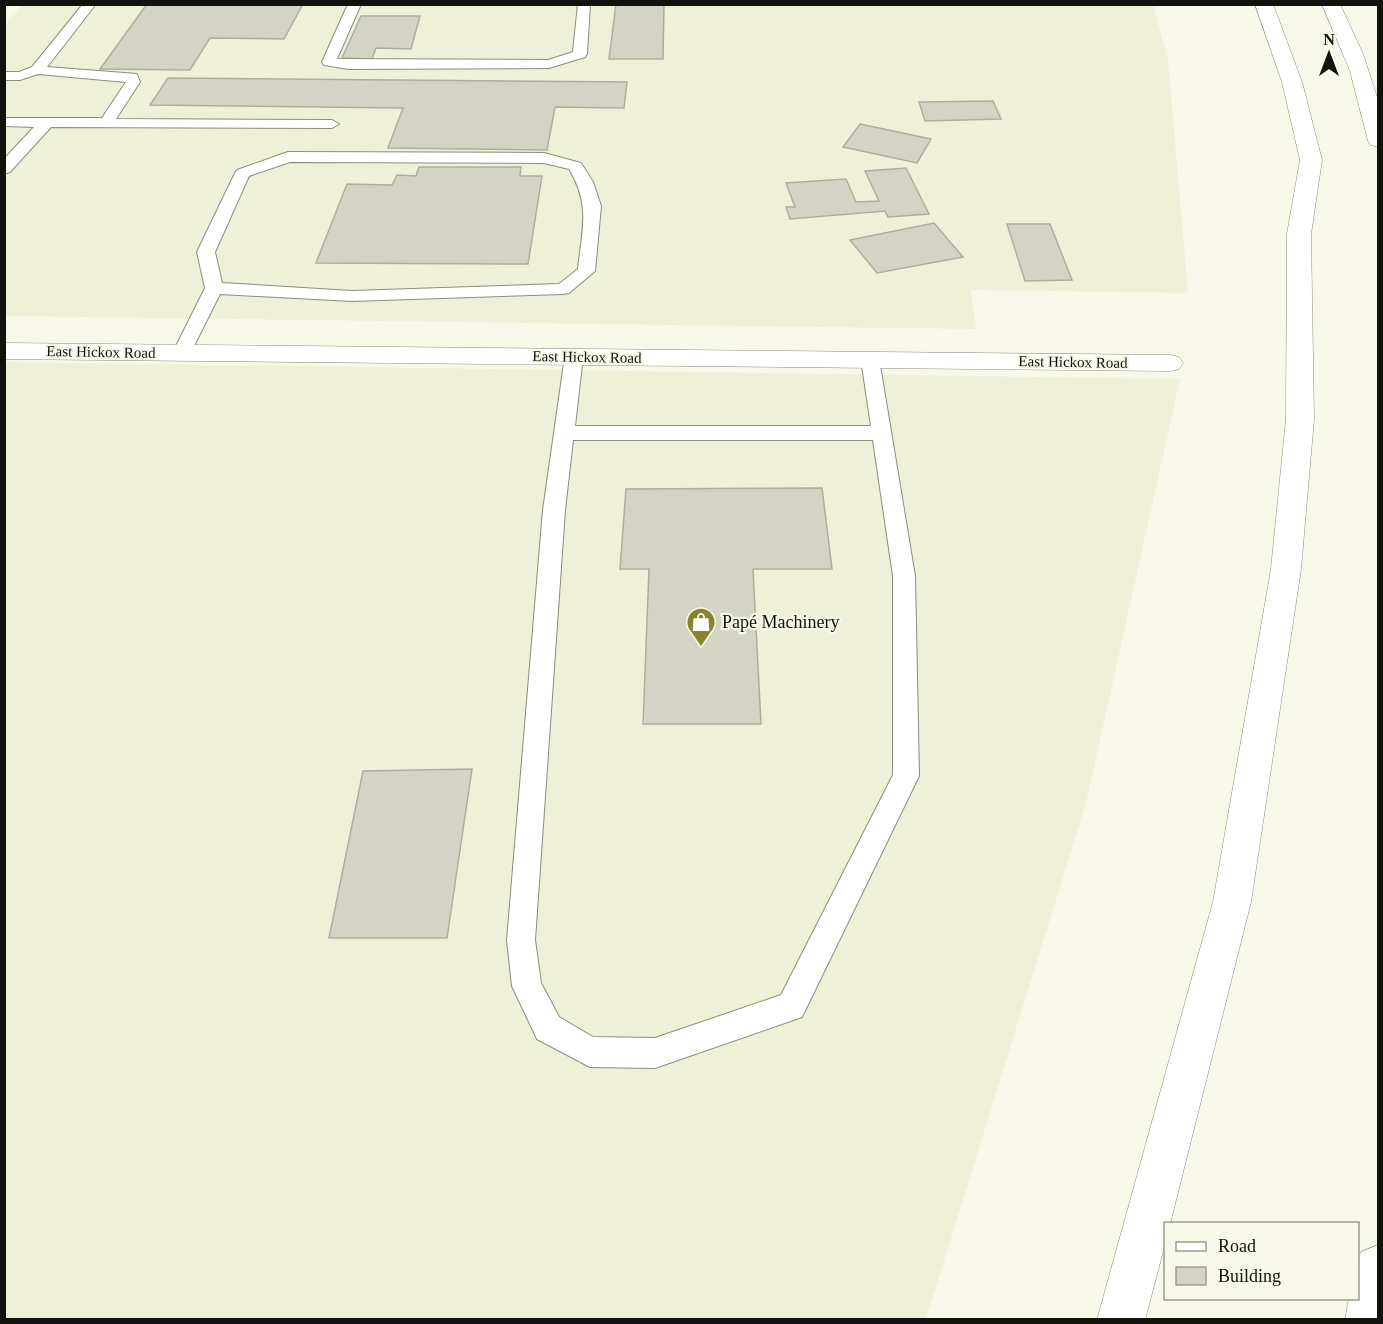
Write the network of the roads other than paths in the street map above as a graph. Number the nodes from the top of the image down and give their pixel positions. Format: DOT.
graph roads {
  1 [pos="90,4"];
  2 [pos="355,4"];
  3 [pos="584,4"];
  4 [pos="1264,4"];
  5 [pos="1331,4"];
  6 [pos="37,70"];
  7 [pos="4,76"];
  8 [pos="4,122"];
  9 [pos="46,123"];
  10 [pos="106,123"];
  11 [pos="332,124"];
  12 [pos="1378,141"];
  13 [pos="4,169"];
  14 [pos="214,288"];
  15 [pos="4,351"];
  16 [pos="182,352"];
  17 [pos="574,356"];
  18 [pos="870,359"];
  19 [pos="1170,363"];
  20 [pos="564,433"];
  21 [pos="882,433"];
  22 [pos="1378,1269"];
  23 [pos="1121,1320"];
  24 [pos="1369,1320"];
  1 -- 6 [label="lane"];
  2 -- 3 [label="lane"];
  4 -- 23 [label="main road"];
  5 -- 12 [label="main road"];
  6 -- 7 [label="lane"];
  6 -- 10 [label="lane"];
  8 -- 9 [label="lane"];
  9 -- 10 [label="lane"];
  9 -- 13 [label="lane"];
  10 -- 11 [label="lane"];
  14 -- 14 [label="lane"];
  14 -- 16 [label="lane"];
  15 -- 16 [label="main road, East Hickox Road"];
  16 -- 17 [label="main road, East Hickox Road"];
  17 -- 18 [label="main road, East Hickox Road"];
  17 -- 20 [label="lane"];
  18 -- 19 [label="main road, East Hickox Road"];
  18 -- 21 [label="lane"];
  20 -- 21 [label="lane"];
  20 -- 21 [label="lane"];
  22 -- 24 [label="main road"];
}
